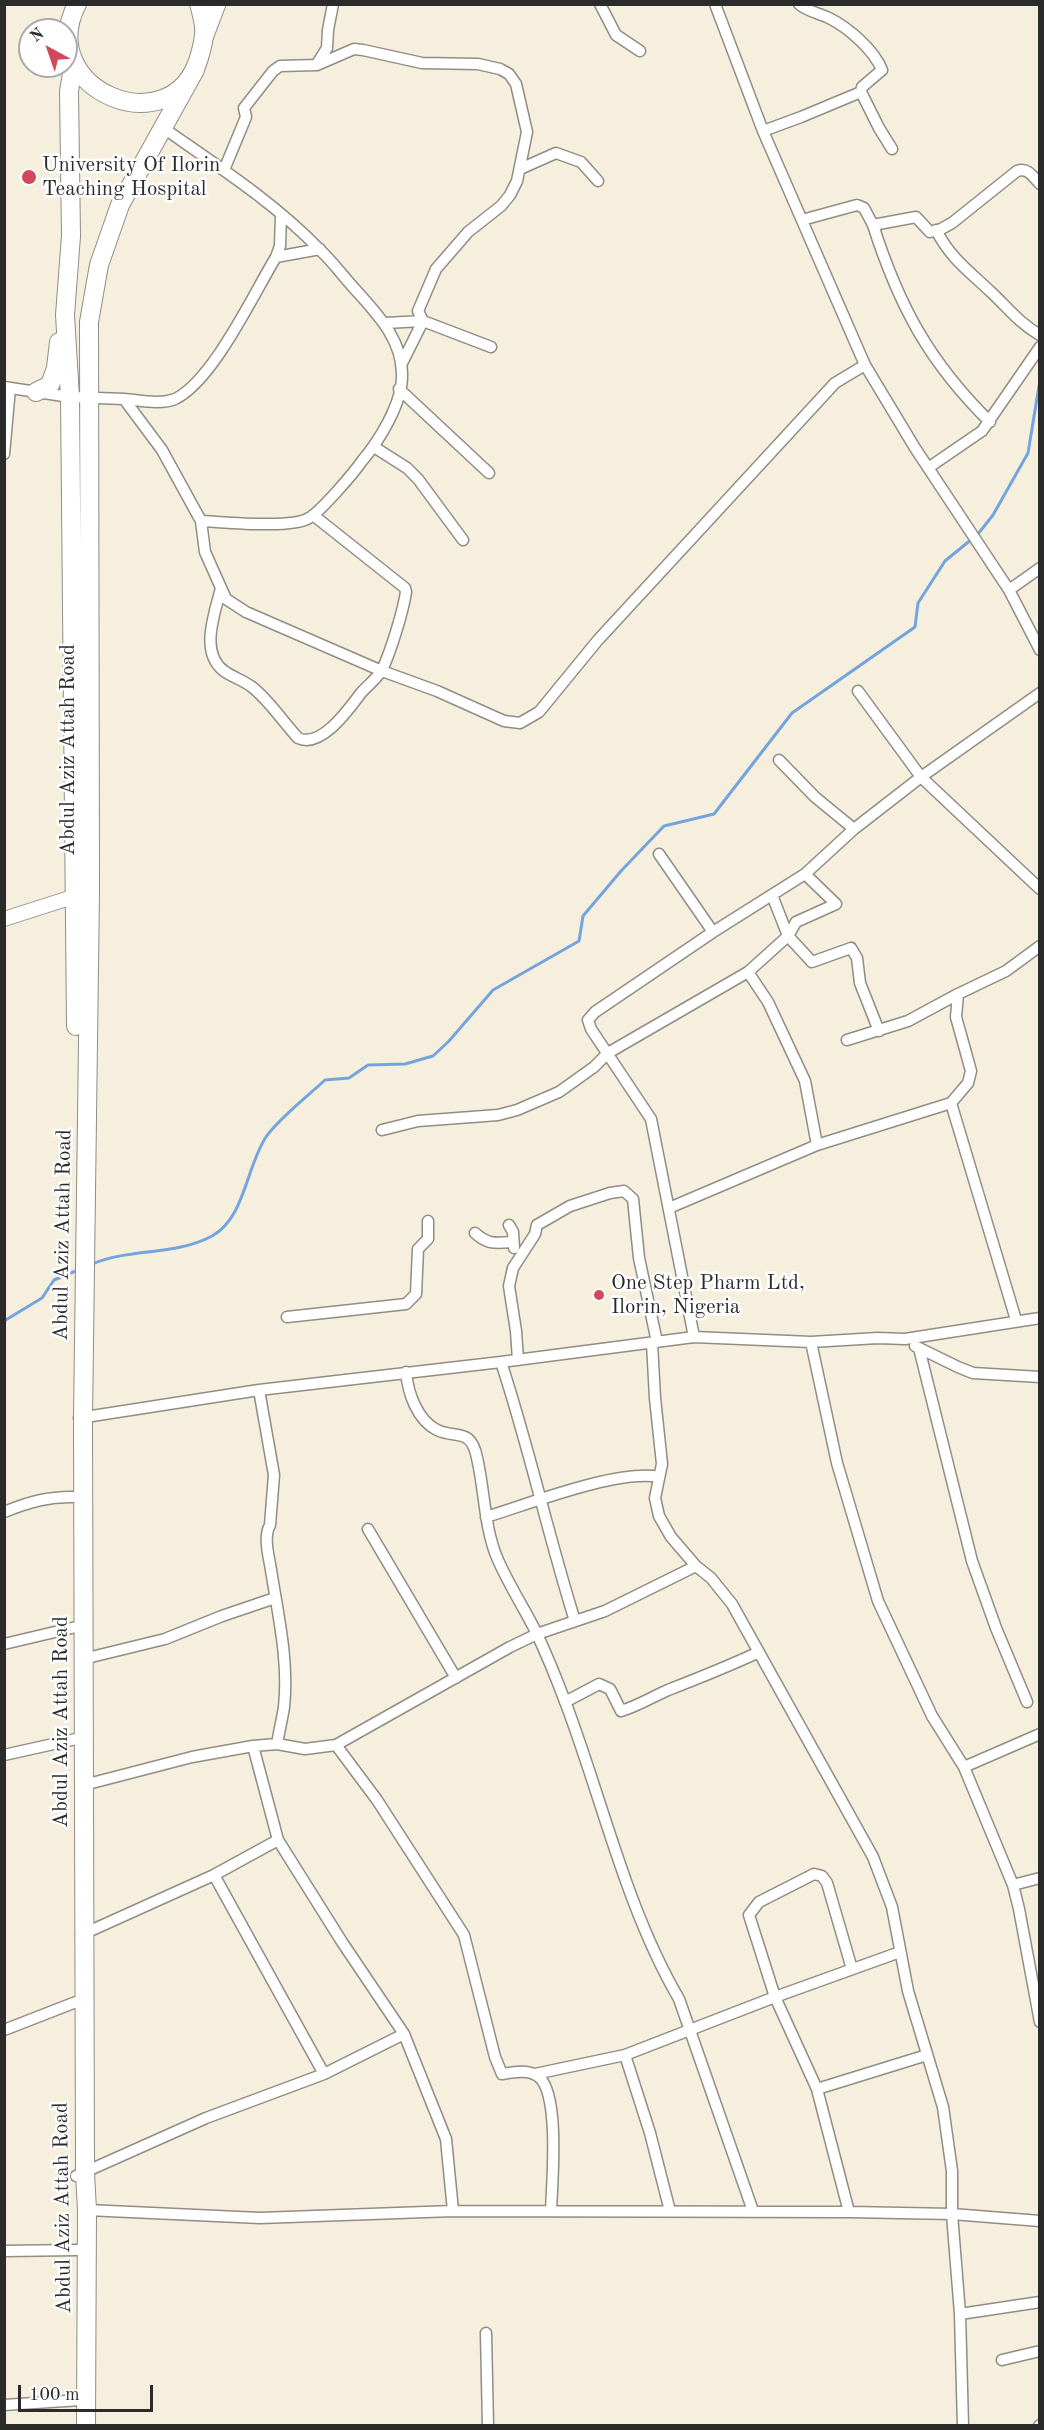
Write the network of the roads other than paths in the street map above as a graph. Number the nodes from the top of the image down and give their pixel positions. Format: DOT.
graph roads {
  1 [pos="199,4"];
  2 [pos="218,4"];
  3 [pos="333,4"];
  4 [pos="600,4"];
  5 [pos="715,4"];
  6 [pos="799,4"];
  7 [pos="203,44"];
  8 [pos="640,51"];
  9 [pos="317,65"];
  10 [pos="78,68"];
  11 [pos="195,70"];
  12 [pos="71,78"];
  13 [pos="861,92"];
  14 [pos="162,127"];
  15 [pos="763,130"];
  16 [pos="892,149"];
  17 [pos="520,169"];
  18 [pos="224,170"];
  19 [pos="598,181"];
  20 [pos="1040,184"];
  21 [pos="281,215"];
  22 [pos="802,220"];
  23 [pos="873,225"];
  24 [pos="936,230"];
  25 [pos="320,249"];
  26 [pos="276,256"];
  27 [pos="65,315"];
  28 [pos="423,321"];
  29 [pos="385,323"];
  30 [pos="1040,335"];
  31 [pos="491,347"];
  32 [pos="1040,347"];
  33 [pos="865,365"];
  34 [pos="401,366"];
  35 [pos="7,388"];
  36 [pos="399,389"];
  37 [pos="36,392"];
  38 [pos="90,396"];
  39 [pos="70,397"];
  40 [pos="124,399"];
  41 [pos="990,422"];
  42 [pos="374,447"];
  43 [pos="4,454"];
  44 [pos="928,468"];
  45 [pos="489,473"];
  46 [pos="313,515"];
  47 [pos="201,521"];
  48 [pos="463,540"];
  49 [pos="1040,568"];
  50 [pos="221,588"];
  51 [pos="1009,590"];
  52 [pos="1040,650"];
  53 [pos="382,671"];
  54 [pos="858,692"];
  55 [pos="1040,693"];
  56 [pos="779,760"];
  57 [pos="921,777"];
  58 [pos="854,829"];
  59 [pos="659,854"];
  60 [pos="805,874"];
  61 [pos="1040,889"];
  62 [pos="83,894"];
  63 [pos="772,895"];
  64 [pos="4,919"];
  65 [pos="712,932"];
  66 [pos="788,936"];
  67 [pos="1040,946"];
  68 [pos="748,972"];
  69 [pos="958,994"];
  70 [pos="879,1031"];
  71 [pos="847,1040"];
  72 [pos="608,1053"];
  73 [pos="951,1103"];
  74 [pos="382,1130"];
  75 [pos="817,1145"];
  76 [pos="669,1208"];
  77 [pos="428,1221"];
  78 [pos="509,1226"];
  79 [pos="476,1233"];
  80 [pos="513,1242"];
  81 [pos="518,1259"];
  82 [pos="287,1317"];
  83 [pos="1040,1318"];
  84 [pos="1016,1320"];
  85 [pos="694,1337"];
  86 [pos="905,1339"];
  87 [pos="654,1342"];
  88 [pos="811,1342"];
  89 [pos="919,1348"];
  90 [pos="518,1360"];
  91 [pos="501,1362"];
  92 [pos="406,1372"];
  93 [pos="1040,1377"];
  94 [pos="259,1390"];
  95 [pos="79,1418"];
  96 [pos="659,1477"];
  97 [pos="76,1497"];
  98 [pos="540,1500"];
  99 [pos="4,1512"];
  100 [pos="486,1517"];
  101 [pos="368,1529"];
  102 [pos="696,1566"];
  103 [pos="275,1598"];
  104 [pos="575,1621"];
  105 [pos="76,1627"];
  106 [pos="537,1634"];
  107 [pos="4,1644"];
  108 [pos="759,1652"];
  109 [pos="83,1659"];
  110 [pos="456,1678"];
  111 [pos="565,1702"];
  112 [pos="1027,1702"];
  113 [pos="1040,1734"];
  114 [pos="76,1739"];
  115 [pos="276,1744"];
  116 [pos="336,1745"];
  117 [pos="254,1746"];
  118 [pos="4,1755"];
  119 [pos="964,1767"];
  120 [pos="84,1785"];
  121 [pos="278,1839"];
  122 [pos="214,1875"];
  123 [pos="1040,1878"];
  124 [pos="1013,1885"];
  125 [pos="80,1935"];
  126 [pos="900,1952"];
  127 [pos="852,1969"];
  128 [pos="775,1997"];
  129 [pos="76,2002"];
  130 [pos="1040,2022"];
  131 [pos="4,2030"];
  132 [pos="690,2030"];
  133 [pos="404,2034"];
  134 [pos="625,2055"];
  135 [pos="927,2055"];
  136 [pos="324,2074"];
  137 [pos="535,2074"];
  138 [pos="817,2089"];
  139 [pos="80,2174"];
  140 [pos="87,2210"];
  141 [pos="453,2211"];
  142 [pos="550,2211"];
  143 [pos="670,2211"];
  144 [pos="753,2211"];
  145 [pos="849,2212"];
  146 [pos="952,2214"];
  147 [pos="1040,2221"];
  148 [pos="4,2250"];
  149 [pos="77,2250"];
  150 [pos="1040,2302"];
  151 [pos="960,2314"];
  152 [pos="486,2333"];
  153 [pos="1040,2351"];
  154 [pos="1002,2360"];
  155 [pos="81,2400"];
  156 [pos="4,2405"];
  157 [pos="81,2426"];
  158 [pos="86,2426"];
  159 [pos="488,2426"];
  160 [pos="963,2426"];
  1 -- 7 [label="highway"];
  2 -- 7 [label="main road"];
  3 -- 9 [label="street"];
  4 -- 8 [label="street"];
  5 -- 15 [label="street"];
  6 -- 13 [label="street"];
  7 -- 11 [label="highway"];
  9 -- 17 [label="street"];
  9 -- 18 [label="street"];
  10 -- 11 [label="highway"];
  11 -- 14 [label="highway, Abdul Aziz Attah Road"];
  12 -- 27 [label="highway, Abdul Aziz Attah Road"];
  13 -- 15 [label="street"];
  13 -- 16 [label="street"];
  14 -- 18 [label="street"];
  14 -- 38 [label="highway, Abdul Aziz Attah Road"];
  15 -- 22 [label="street"];
  17 -- 19 [label="street"];
  17 -- 28 [label="street"];
  18 -- 21 [label="street"];
  20 -- 24 [label="street"];
  21 -- 25 [label="street"];
  21 -- 26 [label="street"];
  22 -- 23 [label="street"];
  22 -- 33 [label="street"];
  23 -- 24 [label="street"];
  23 -- 41 [label="street"];
  24 -- 30 [label="street"];
  25 -- 26 [label="street"];
  25 -- 29 [label="street"];
  26 -- 40 [label="street"];
  27 -- 37 [label="highway"];
  27 -- 39 [label="highway, Abdul Aziz Attah Road"];
  28 -- 29 [label="street"];
  28 -- 31 [label="street"];
  28 -- 34 [label="street"];
  29 -- 34 [label="street"];
  32 -- 41 [label="street"];
  33 -- 44 [label="street"];
  33 -- 53 [label="street"];
  34 -- 36 [label="street"];
  35 -- 37 [label="street"];
  35 -- 43 [label="street"];
  36 -- 42 [label="street"];
  36 -- 45 [label="street"];
  37 -- 39 [label="street"];
  38 -- 39 [label="street"];
  38 -- 40 [label="street"];
  38 -- 62 [label="highway, Abdul Aziz Attah Road"];
  39 -- 62 [label="highway, Abdul Aziz Attah Road"];
  40 -- 47 [label="street"];
  41 -- 44 [label="street"];
  42 -- 46 [label="street"];
  42 -- 48 [label="street"];
  44 -- 51 [label="street"];
  46 -- 47 [label="street"];
  46 -- 53 [label="street"];
  47 -- 50 [label="street"];
  49 -- 51 [label="street"];
  50 -- 53 [label="street"];
  50 -- 53 [label="street"];
  51 -- 52 [label="street"];
  54 -- 57 [label="street"];
  55 -- 57 [label="street"];
  56 -- 58 [label="street"];
  57 -- 58 [label="street"];
  57 -- 61 [label="street"];
  58 -- 60 [label="street"];
  59 -- 65 [label="street"];
  60 -- 63 [label="street"];
  60 -- 66 [label="street"];
  62 -- 64 [label="street"];
  62 -- 95 [label="highway, Abdul Aziz Attah Road"];
  63 -- 65 [label="street"];
  63 -- 66 [label="street"];
  65 -- 72 [label="street"];
  66 -- 68 [label="street"];
  66 -- 70 [label="street"];
  67 -- 69 [label="street"];
  68 -- 72 [label="street"];
  68 -- 75 [label="street"];
  69 -- 70 [label="street"];
  69 -- 73 [label="street"];
  70 -- 71 [label="street"];
  72 -- 74 [label="street"];
  72 -- 76 [label="street"];
  73 -- 75 [label="street"];
  73 -- 84 [label="street"];
  75 -- 76 [label="street"];
  76 -- 85 [label="street"];
  77 -- 82 [label="street"];
  78 -- 80 [label="street"];
  79 -- 80 [label="street"];
  80 -- 81 [label="street"];
  81 -- 87 [label="street"];
  81 -- 90 [label="street"];
  83 -- 84 [label="street"];
  84 -- 86 [label="street"];
  85 -- 87 [label="street"];
  85 -- 88 [label="street"];
  86 -- 88 [label="street"];
  86 -- 89 [label="street"];
  87 -- 90 [label="street"];
  87 -- 96 [label="street"];
  88 -- 119 [label="street"];
  89 -- 93 [label="street"];
  89 -- 112 [label="street"];
  90 -- 91 [label="street"];
  91 -- 92 [label="street"];
  91 -- 98 [label="street"];
  92 -- 94 [label="street"];
  92 -- 100 [label="street"];
  94 -- 95 [label="street"];
  94 -- 103 [label="street"];
  95 -- 97 [label="highway, Abdul Aziz Attah Road"];
  95 -- 109 [label="highway, Abdul Aziz Attah Road"];
  96 -- 98 [label="street"];
  96 -- 102 [label="street"];
  97 -- 99 [label="street"];
  97 -- 105 [label="highway, Abdul Aziz Attah Road"];
  98 -- 100 [label="street"];
  98 -- 104 [label="street"];
  100 -- 106 [label="street"];
  101 -- 110 [label="street"];
  102 -- 104 [label="street"];
  102 -- 108 [label="street"];
  103 -- 109 [label="street"];
  103 -- 115 [label="street"];
  104 -- 106 [label="street"];
  105 -- 107 [label="street"];
  105 -- 114 [label="highway, Abdul Aziz Attah Road"];
  106 -- 110 [label="street"];
  106 -- 111 [label="street"];
  108 -- 111 [label="street"];
  108 -- 126 [label="street"];
  109 -- 120 [label="highway, Abdul Aziz Attah Road"];
  110 -- 116 [label="street"];
  111 -- 132 [label="street"];
  113 -- 119 [label="street"];
  114 -- 118 [label="street"];
  114 -- 125 [label="highway, Abdul Aziz Attah Road"];
  115 -- 116 [label="street"];
  115 -- 117 [label="street"];
  116 -- 137 [label="street"];
  117 -- 120 [label="street"];
  117 -- 121 [label="street"];
  119 -- 124 [label="street"];
  120 -- 125 [label="highway, Abdul Aziz Attah Road"];
  121 -- 122 [label="street"];
  121 -- 133 [label="street"];
  122 -- 125 [label="street"];
  122 -- 136 [label="street"];
  123 -- 124 [label="street"];
  124 -- 130 [label="street"];
  125 -- 129 [label="highway, Abdul Aziz Attah Road"];
  125 -- 139 [label="highway, Abdul Aziz Attah Road"];
  126 -- 127 [label="street"];
  126 -- 135 [label="street"];
  127 -- 128 [label="street"];
  127 -- 128 [label="street"];
  128 -- 132 [label="street"];
  128 -- 138 [label="street"];
  129 -- 131 [label="street"];
  129 -- 139 [label="highway, Abdul Aziz Attah Road"];
  132 -- 134 [label="street"];
  132 -- 144 [label="street"];
  133 -- 136 [label="street"];
  133 -- 141 [label="street"];
  134 -- 137 [label="street"];
  134 -- 143 [label="street"];
  135 -- 138 [label="street"];
  135 -- 146 [label="street"];
  136 -- 139 [label="street"];
  137 -- 142 [label="street"];
  138 -- 145 [label="street"];
  139 -- 140 [label="highway, Abdul Aziz Attah Road"];
  139 -- 149 [label="highway, Abdul Aziz Attah Road"];
  140 -- 141 [label="street"];
  140 -- 158 [label="highway, Abdul Aziz Attah Road"];
  141 -- 142 [label="street"];
  142 -- 143 [label="street"];
  143 -- 144 [label="street"];
  144 -- 145 [label="street"];
  145 -- 146 [label="street"];
  146 -- 147 [label="street"];
  146 -- 151 [label="street"];
  148 -- 149 [label="street"];
  149 -- 155 [label="highway, Abdul Aziz Attah Road"];
  150 -- 151 [label="street"];
  151 -- 160 [label="street"];
  152 -- 159 [label="street"];
  153 -- 154 [label="street"];
  155 -- 156 [label="street"];
  155 -- 157 [label="highway, Abdul Aziz Attah Road"];
}
